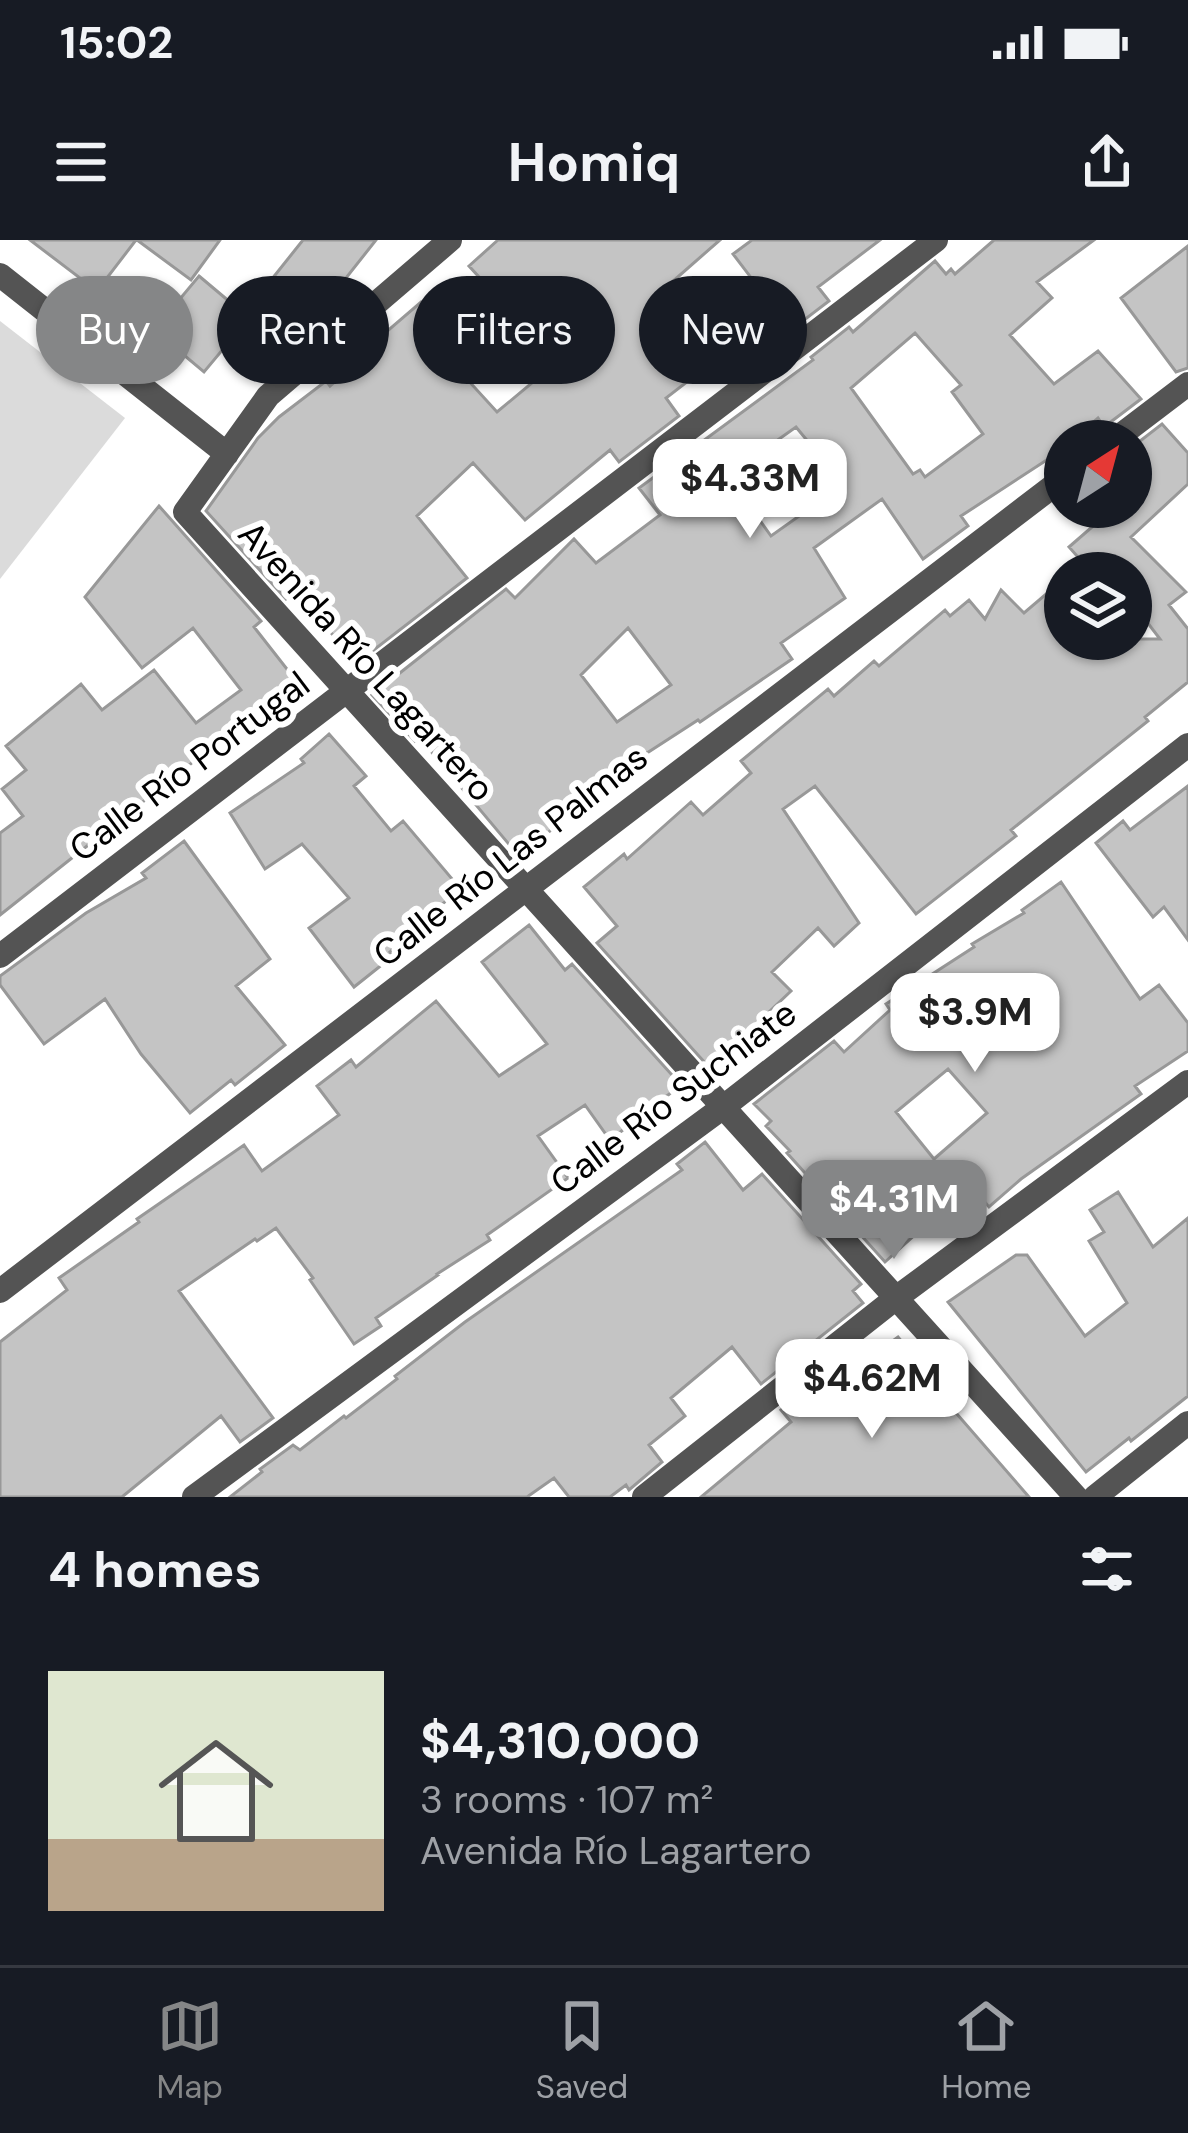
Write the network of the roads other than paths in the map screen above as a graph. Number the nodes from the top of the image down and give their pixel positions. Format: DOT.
graph roads {
  1 [pos="450,240"];
  2 [pos="936,240"];
  3 [pos="0,275"];
  4 [pos="1188,384"];
  5 [pos="1140,420"];
  6 [pos="227,454"];
  7 [pos="1044,493"];
  8 [pos="346,691"];
  9 [pos="1188,746"];
  10 [pos="524,890"];
  11 [pos="0,956"];
  12 [pos="1188,1082"];
  13 [pos="722,1108"];
  14 [pos="0,1291"];
  15 [pos="896,1298"];
  16 [pos="1188,1423"];
  17 [pos="194,1497"];
  18 [pos="644,1497"];
  19 [pos="1076,1497"];
  20 [pos="1095,1497"];
  1 -- 6 [label="street"];
  2 -- 8 [label="street, Calle Río Portugal"];
  3 -- 6 [label="street"];
  4 -- 5 [label="street"];
  6 -- 8 [label="street, Avenida Río Lagartero"];
  7 -- 10 [label="street, Calle Río Las Palmas"];
  8 -- 10 [label="street, Avenida Río Lagartero"];
  8 -- 11 [label="street, Calle Río Portugal"];
  9 -- 13 [label="street, Calle Río Suchiate"];
  10 -- 13 [label="street, Avenida Río Lagartero"];
  10 -- 14 [label="street, Calle Río Las Palmas"];
  12 -- 15 [label="street"];
  13 -- 15 [label="street, Avenida Río Lagartero"];
  13 -- 17 [label="street, Calle Río Suchiate"];
  15 -- 18 [label="street"];
  15 -- 19 [label="street, Avenida Río Lagartero"];
  16 -- 20 [label="street"];
}
